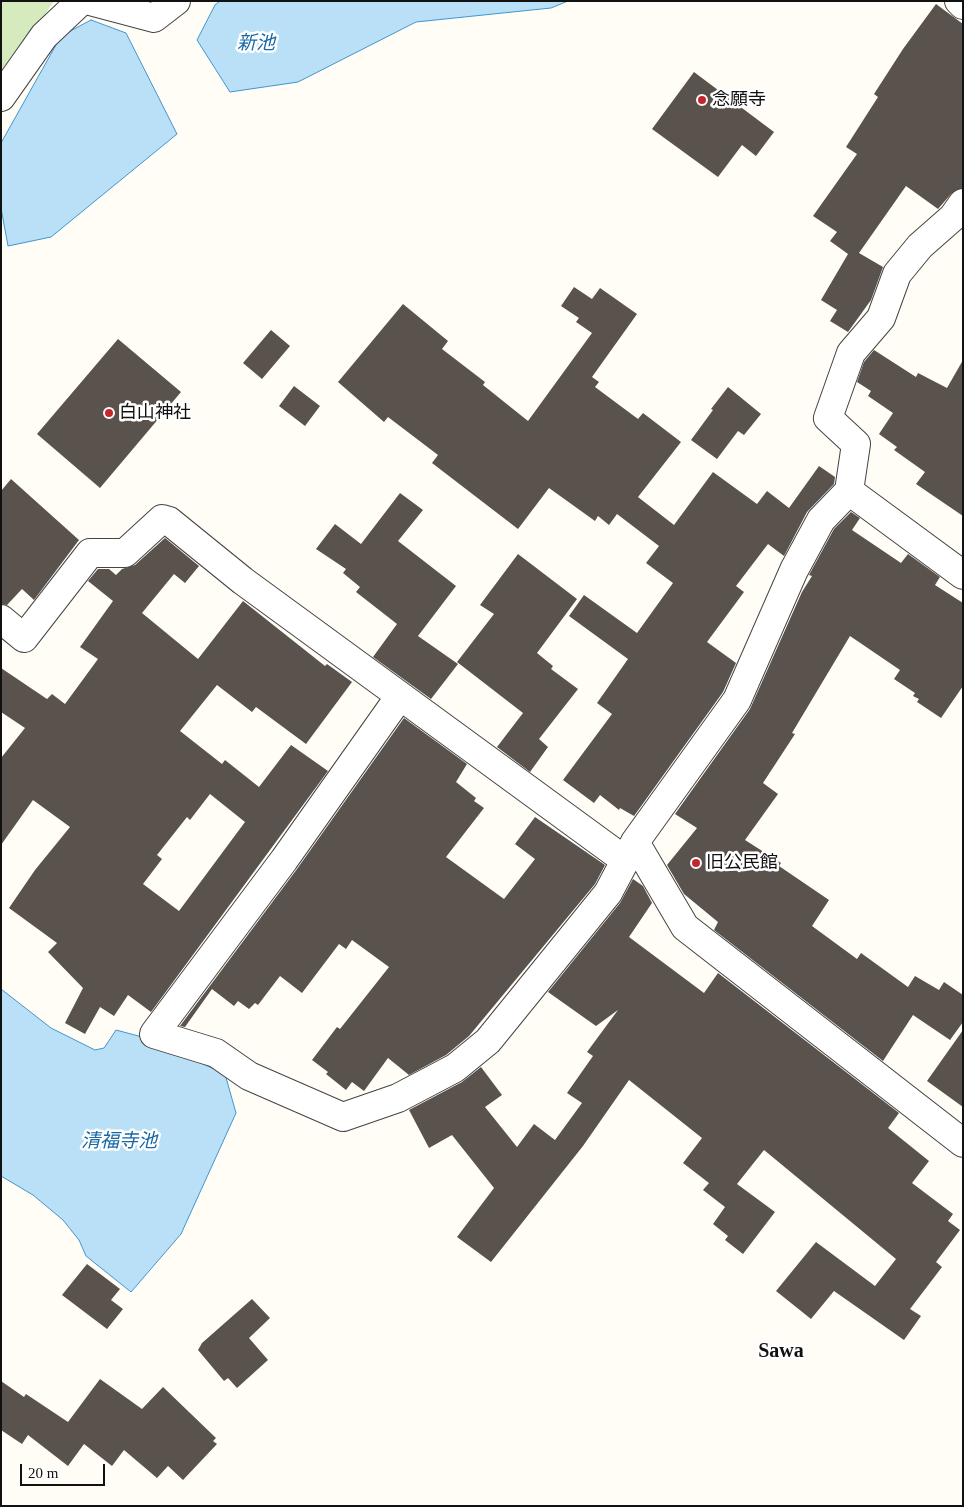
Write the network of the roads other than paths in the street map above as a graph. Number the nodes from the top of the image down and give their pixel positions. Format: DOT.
graph roads {
  1 [pos="90,1"];
  2 [pos="176,1"];
  3 [pos="959,1"];
  4 [pos="963,5"];
  5 [pos="71,7"];
  6 [pos="1,97"];
  7 [pos="963,203"];
  8 [pos="849,491"];
  9 [pos="963,575"];
  10 [pos="1,619"];
  11 [pos="400,696"];
  12 [pos="630,852"];
  13 [pos="963,1143"];
  1 -- 2 [label="street"];
  3 -- 4 [label="street"];
  5 -- 6 [label="street"];
  7 -- 8 [label="street"];
  8 -- 9 [label="street"];
  8 -- 12 [label="street"];
  10 -- 11 [label="street"];
  11 -- 12 [label="street"];
  11 -- 12 [label="street"];
  12 -- 13 [label="street"];
}
